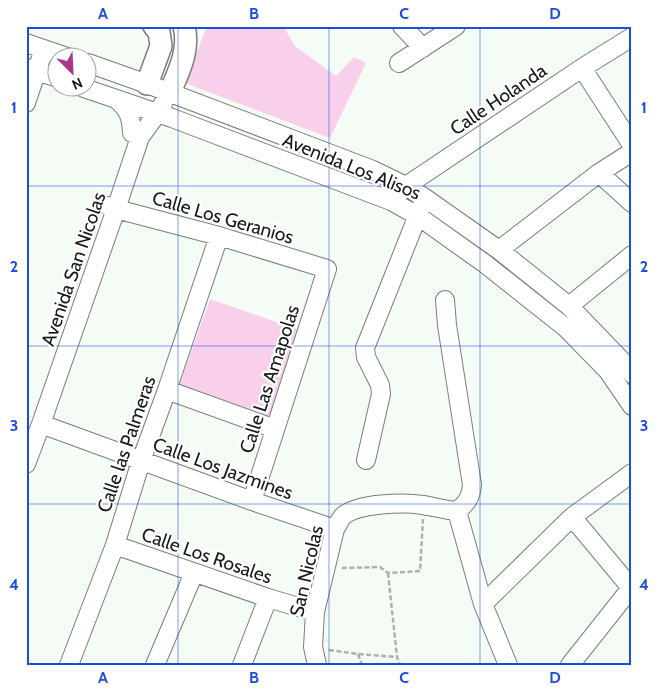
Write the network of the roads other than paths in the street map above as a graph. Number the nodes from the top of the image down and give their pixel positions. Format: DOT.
graph roads {
  1 [pos="154,26"];
  2 [pos="184,26"];
  3 [pos="402,26"];
  4 [pos="456,26"];
  5 [pos="632,37"];
  6 [pos="26,43"];
  7 [pos="423,48"];
  8 [pos="44,49"];
  9 [pos="48,50"];
  10 [pos="400,63"];
  11 [pos="98,67"];
  12 [pos="582,68"];
  13 [pos="31,70"];
  14 [pos="48,75"];
  15 [pos="147,84"];
  16 [pos="98,92"];
  17 [pos="170,92"];
  18 [pos="116,98"];
  19 [pos="26,103"];
  20 [pos="157,113"];
  21 [pos="136,135"];
  22 [pos="632,145"];
  23 [pos="632,152"];
  24 [pos="599,173"];
  25 [pos="406,186"];
  26 [pos="425,198"];
  27 [pos="391,201"];
  28 [pos="632,203"];
  29 [pos="112,208"];
  30 [pos="418,216"];
  31 [pos="219,236"];
  32 [pos="499,250"];
  33 [pos="632,254"];
  34 [pos="327,269"];
  35 [pos="445,300"];
  36 [pos="569,306"];
  37 [pos="632,374"];
  38 [pos="167,390"];
  39 [pos="632,406"];
  40 [pos="41,424"];
  41 [pos="275,429"];
  42 [pos="26,434"];
  43 [pos="366,460"];
  44 [pos="141,461"];
  45 [pos="26,464"];
  46 [pos="632,473"];
  47 [pos="252,501"];
  48 [pos="458,511"];
  49 [pos="572,517"];
  50 [pos="335,529"];
  51 [pos="115,545"];
  52 [pos="194,573"];
  53 [pos="631,588"];
  54 [pos="268,598"];
  55 [pos="483,604"];
  56 [pos="315,612"];
  57 [pos="69,665"];
  58 [pos="155,665"];
  59 [pos="242,665"];
  60 [pos="317,665"];
  61 [pos="508,665"];
  62 [pos="570,665"];
  1 -- 15 [label="main road"];
  2 -- 17 [label="main road"];
  3 -- 7 [label="street"];
  4 -- 7 [label="street"];
  5 -- 12 [label="street, Calle Holanda"];
  6 -- 8 [label="street"];
  7 -- 10 [label="street"];
  8 -- 9 [label="street"];
  8 -- 13 [label="street"];
  11 -- 15 [label="street, Avenida Los Alisos"];
  12 -- 22 [label="street"];
  12 -- 25 [label="street, Calle Holanda"];
  13 -- 14 [label="street"];
  13 -- 19 [label="street"];
  15 -- 17 [label="street, Avenida Los Alisos"];
  15 -- 20 [label="street, Avenida San Nicolas"];
  16 -- 18 [label="street, Avenida Los Alisos"];
  17 -- 20 [label="street, Avenida San Nicolas"];
  17 -- 25 [label="street, Avenida Los Alisos"];
  18 -- 20 [label="street, Avenida Los Alisos"];
  18 -- 21 [label="street"];
  20 -- 21 [label="street, Avenida San Nicolas"];
  20 -- 21 [label="street"];
  20 -- 27 [label="street, Avenida Los Alisos"];
  21 -- 29 [label="street, Avenida San Nicolas"];
  23 -- 24 [label="street"];
  24 -- 28 [label="street"];
  24 -- 32 [label="street"];
  25 -- 26 [label="street, Avenida Los Alisos"];
  25 -- 27 [label="street, Calle Holanda"];
  26 -- 30 [label="street"];
  26 -- 32 [label="street, Avenida Los Alisos"];
  27 -- 30 [label="street, Avenida Los Alisos"];
  29 -- 31 [label="street, Calle Los Geranios"];
  29 -- 40 [label="street, Avenida San Nicolas"];
  29 -- 42 [label="street, Avenida San Nicolas"];
  30 -- 39 [label="street, Avenida Los Alisos"];
  30 -- 43 [label="street"];
  31 -- 34 [label="street, Calle Los Geranios"];
  31 -- 38 [label="street, Calle las Palmeras"];
  32 -- 36 [label="street, Avenida Los Alisos"];
  33 -- 36 [label="street"];
  34 -- 41 [label="street, Calle Las Amapolas"];
  35 -- 48 [label="street"];
  36 -- 37 [label="street, Avenida Los Alisos"];
  38 -- 41 [label="street"];
  38 -- 44 [label="street, Calle las Palmeras"];
  40 -- 44 [label="street, Calle Los Jazmines"];
  40 -- 45 [label="street, Avenida San Nicolas"];
  41 -- 47 [label="street, Calle Las Amapolas"];
  44 -- 47 [label="street, Calle Los Jazmines"];
  44 -- 51 [label="street, Calle las Palmeras"];
  46 -- 49 [label="street"];
  47 -- 50 [label="street, Calle Los Jazmines"];
  48 -- 50 [label="street, San Nicolas"];
  48 -- 55 [label="street"];
  49 -- 53 [label="street"];
  49 -- 55 [label="street"];
  50 -- 56 [label="street, San Nicolas"];
  51 -- 52 [label="street, Calle Los Rosales"];
  51 -- 57 [label="street, Calle las Palmeras"];
  52 -- 54 [label="street, Calle Los Rosales"];
  52 -- 58 [label="street"];
  53 -- 62 [label="street"];
  54 -- 56 [label="street, Calle Los Rosales"];
  54 -- 59 [label="street"];
  55 -- 61 [label="street"];
  56 -- 60 [label="street, San Nicolas"];
}
